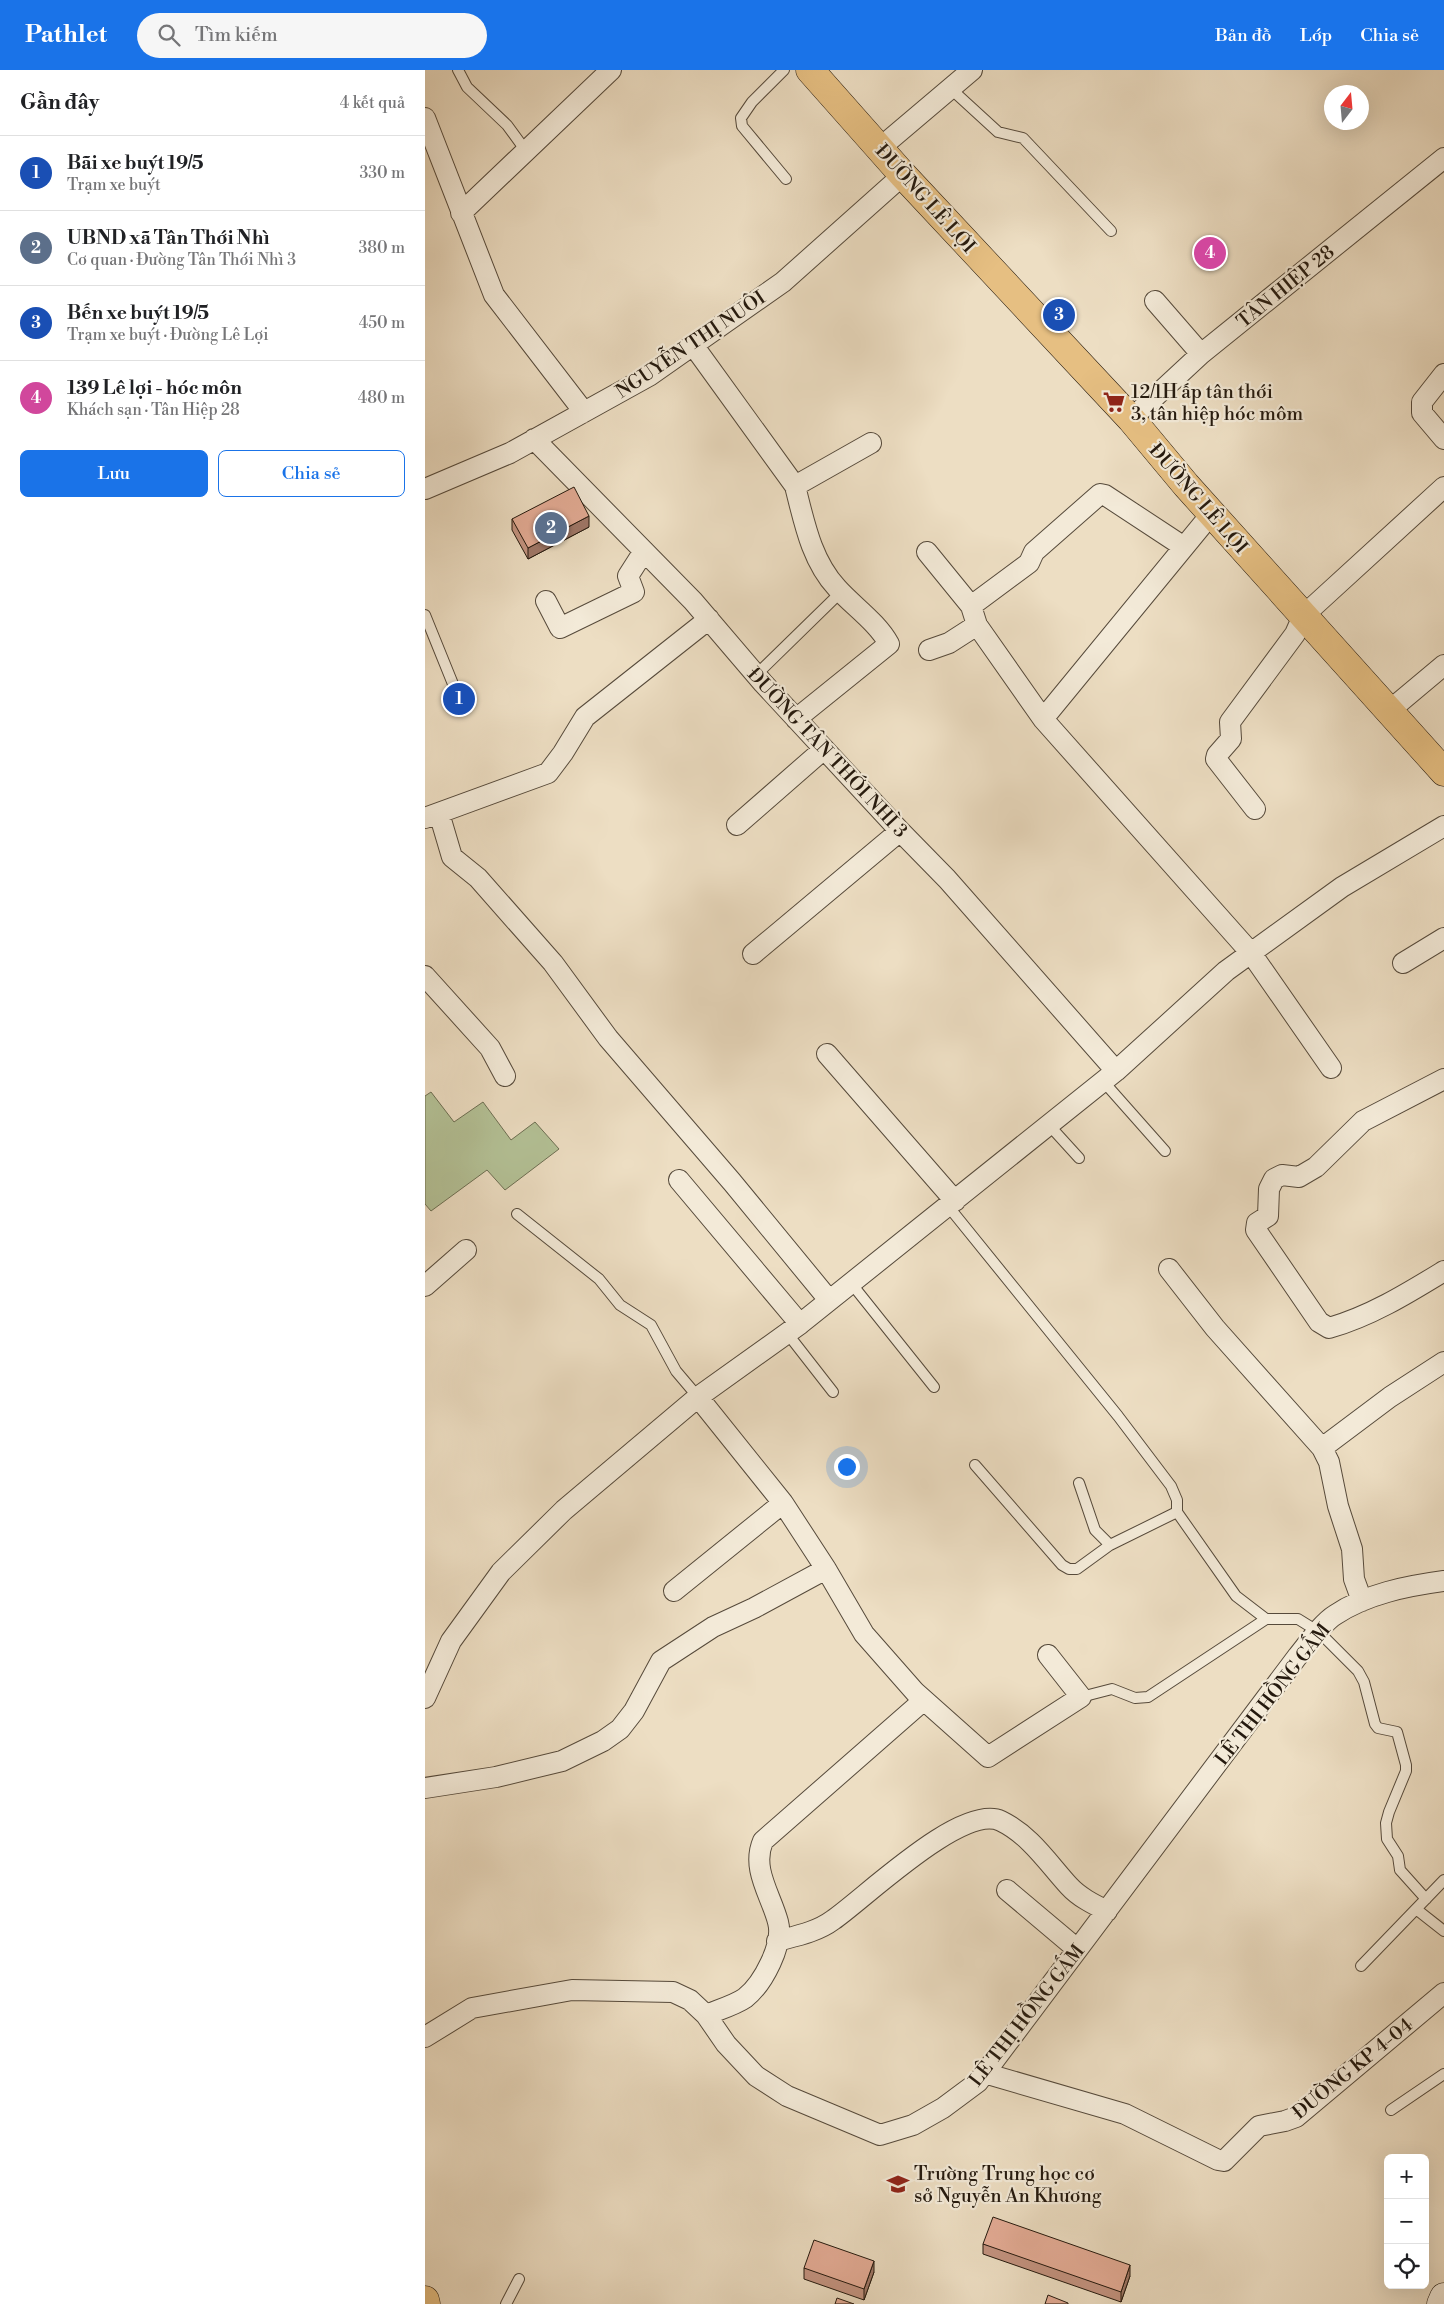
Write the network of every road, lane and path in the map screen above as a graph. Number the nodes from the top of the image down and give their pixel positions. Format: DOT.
graph roads {
  1 [pos="458,70"];
  2 [pos="611,70"];
  3 [pos="784,70"];
  4 [pos="810,70"];
  5 [pos="972,70"];
  6 [pos="950,88"];
  7 [pos="425,118"];
  8 [pos="879,148"];
  9 [pos="526,151"];
  10 [pos="1444,158"];
  11 [pos="903,175"];
  12 [pos="786,179"];
  13 [pos="461,213"];
  14 [pos="1111,232"];
  15 [pos="1155,302"];
  16 [pos="693,345"];
  17 [pos="1201,354"];
  18 [pos="1444,374"];
  19 [pos="584,412"];
  20 [pos="1131,418"];
  21 [pos="1444,439"];
  22 [pos="534,440"];
  23 [pos="871,443"];
  24 [pos="795,486"];
  25 [pos="1444,487"];
  26 [pos="425,489"];
  27 [pos="1212,514"];
  28 [pos="1183,548"];
  29 [pos="643,551"];
  30 [pos="927,552"];
  31 [pos="841,592"];
  32 [pos="546,601"];
  33 [pos="971,606"];
  34 [pos="425,615"];
  35 [pos="1303,616"];
  36 [pos="709,619"];
  37 [pos="977,625"];
  38 [pos="929,650"];
  39 [pos="1444,665"];
  40 [pos="756,675"];
  41 [pos="455,689"];
  42 [pos="1389,711"];
  43 [pos="796,719"];
  44 [pos="1043,719"];
  45 [pos="824,749"];
  46 [pos="1444,772"];
  47 [pos="1255,809"];
  48 [pos="432,816"];
  49 [pos="737,825"];
  50 [pos="1444,826"];
  51 [pos="900,831"];
  52 [pos="1444,938"];
  53 [pos="1251,953"];
  54 [pos="753,954"];
  55 [pos="1403,963"];
  56 [pos="425,976"];
  57 [pos="827,1054"];
  58 [pos="1331,1068"];
  59 [pos="505,1076"];
  60 [pos="1110,1076"];
  61 [pos="1444,1079"];
  62 [pos="1049,1125"];
  63 [pos="1165,1151"];
  64 [pos="1079,1158"];
  65 [pos="679,1180"];
  66 [pos="952,1203"];
  67 [pos="517,1214"];
  68 [pos="466,1250"];
  69 [pos="1169,1269"];
  70 [pos="1444,1270"];
  71 [pos="851,1284"];
  72 [pos="425,1286"];
  73 [pos="829,1300"];
  74 [pos="793,1328"];
  75 [pos="1444,1362"];
  76 [pos="934,1387"];
  77 [pos="833,1392"];
  78 [pos="699,1397"];
  79 [pos="1322,1448"];
  80 [pos="975,1464"];
  81 [pos="1079,1483"];
  82 [pos="783,1503"];
  83 [pos="1177,1512"];
  84 [pos="1110,1545"];
  85 [pos="826,1569"];
  86 [pos="1444,1581"];
  87 [pos="674,1591"];
  88 [pos="1362,1601"];
  89 [pos="1266,1619"];
  90 [pos="1319,1632"];
  91 [pos="1048,1655"];
  92 [pos="1081,1697"];
  93 [pos="425,1698"];
  94 [pos="924,1700"];
  95 [pos="425,1788"];
  96 [pos="1444,1880"];
  97 [pos="1007,1890"];
  98 [pos="1426,1899"];
  99 [pos="1416,1909"];
  100 [pos="1107,1911"];
  101 [pos="1444,1931"];
  102 [pos="777,1941"];
  103 [pos="1077,1950"];
  104 [pos="1361,1966"];
  105 [pos="1444,1993"];
  106 [pos="707,2015"];
  107 [pos="425,2037"];
  108 [pos="984,2073"];
  109 [pos="1444,2074"];
  110 [pos="1391,2110"];
  111 [pos="519,2279"];
  112 [pos="1444,2297"];
  113 [pos="506,2304"];
  114 [pos="1441,2304"];
  1 -- 9 [label="lane"];
  2 -- 9 [label="street"];
  3 -- 12 [label="lane"];
  4 -- 8 [label="main road, ĐƯỜNG LÊ LỢI"];
  5 -- 6 [label="street"];
  6 -- 8 [label="street"];
  6 -- 14 [label="lane"];
  7 -- 13 [label="street"];
  8 -- 11 [label="main road, ĐƯỜNG LÊ LỢI"];
  9 -- 13 [label="street"];
  10 -- 17 [label="street, TÂN HIỆP 28"];
  11 -- 16 [label="street, NGUYỄN THỊ NUÔI"];
  11 -- 20 [label="main road, ĐƯỜNG LÊ LỢI"];
  13 -- 19 [label="street"];
  15 -- 17 [label="street"];
  16 -- 19 [label="street, NGUYỄN THỊ NUÔI"];
  16 -- 24 [label="street"];
  17 -- 20 [label="street, TÂN HIỆP 28"];
  18 -- 21 [label="street"];
  19 -- 22 [label="street, NGUYỄN THỊ NUÔI"];
  20 -- 27 [label="main road, ĐƯỜNG LÊ LỢI"];
  22 -- 26 [label="street, NGUYỄN THỊ NUÔI"];
  22 -- 29 [label="street, ĐƯỜNG TÂN THỚI NHÌ 3"];
  23 -- 24 [label="street"];
  24 -- 31 [label="street"];
  25 -- 35 [label="street"];
  27 -- 28 [label="street"];
  27 -- 35 [label="main road, ĐƯỜNG LÊ LỢI"];
  28 -- 33 [label="street"];
  28 -- 44 [label="street"];
  29 -- 32 [label="street"];
  29 -- 36 [label="street, ĐƯỜNG TÂN THỚI NHÌ 3"];
  30 -- 33 [label="street"];
  31 -- 40 [label="lane"];
  31 -- 43 [label="street"];
  33 -- 37 [label="street"];
  34 -- 41 [label="lane"];
  35 -- 42 [label="main road, ĐƯỜNG LÊ LỢI"];
  35 -- 47 [label="street"];
  36 -- 40 [label="street, ĐƯỜNG TÂN THỚI NHÌ 3"];
  36 -- 48 [label="street"];
  37 -- 38 [label="street"];
  37 -- 44 [label="street"];
  39 -- 42 [label="street"];
  40 -- 43 [label="street, ĐƯỜNG TÂN THỚI NHÌ 3"];
  42 -- 46 [label="main road, ĐƯỜNG LÊ LỢI"];
  43 -- 45 [label="street, ĐƯỜNG TÂN THỚI NHÌ 3"];
  44 -- 53 [label="street"];
  45 -- 49 [label="street"];
  45 -- 51 [label="street, ĐƯỜNG TÂN THỚI NHÌ 3"];
  48 -- 73 [label="street"];
  50 -- 53 [label="street"];
  51 -- 54 [label="street"];
  51 -- 60 [label="street, ĐƯỜNG TÂN THỚI NHÌ 3"];
  52 -- 55 [label="street"];
  53 -- 58 [label="street"];
  53 -- 60 [label="street"];
  56 -- 59 [label="street"];
  57 -- 66 [label="street"];
  60 -- 62 [label="street"];
  60 -- 63 [label="lane"];
  61 -- 70 [label="street"];
  62 -- 64 [label="lane"];
  62 -- 66 [label="street"];
  65 -- 74 [label="street"];
  66 -- 71 [label="street"];
  66 -- 83 [label="lane"];
  67 -- 78 [label="lane"];
  68 -- 72 [label="street"];
  69 -- 79 [label="street"];
  71 -- 73 [label="street"];
  71 -- 76 [label="lane"];
  73 -- 74 [label="street"];
  74 -- 77 [label="lane"];
  74 -- 78 [label="street"];
  75 -- 79 [label="street"];
  78 -- 82 [label="street"];
  78 -- 93 [label="street"];
  79 -- 88 [label="street"];
  80 -- 84 [label="lane"];
  81 -- 84 [label="lane"];
  82 -- 85 [label="street"];
  82 -- 87 [label="street"];
  83 -- 84 [label="lane"];
  83 -- 89 [label="lane"];
  85 -- 94 [label="street"];
  85 -- 95 [label="street"];
  86 -- 88 [label="street, LÊ THỊ HỒNG GẤM"];
  88 -- 90 [label="street, LÊ THỊ HỒNG GẤM"];
  89 -- 90 [label="lane"];
  89 -- 92 [label="lane"];
  90 -- 98 [label="lane"];
  90 -- 100 [label="street, LÊ THỊ HỒNG GẤM"];
  91 -- 92 [label="street"];
  92 -- 94 [label="street"];
  94 -- 102 [label="street"];
  96 -- 98 [label="lane"];
  97 -- 103 [label="street"];
  98 -- 99 [label="lane"];
  99 -- 101 [label="lane"];
  99 -- 104 [label="lane"];
  100 -- 102 [label="street"];
  100 -- 103 [label="street, LÊ THỊ HỒNG GẤM"];
  102 -- 106 [label="street"];
  103 -- 108 [label="street, LÊ THỊ HỒNG GẤM"];
  105 -- 108 [label="street, ĐƯỜNG KP 4-04"];
  106 -- 107 [label="street, LÊ THỊ HỒNG GẤM"];
  106 -- 108 [label="street, LÊ THỊ HỒNG GẤM"];
  109 -- 110 [label="lane"];
  111 -- 113 [label="lane"];
  112 -- 114 [label="street"];
}
